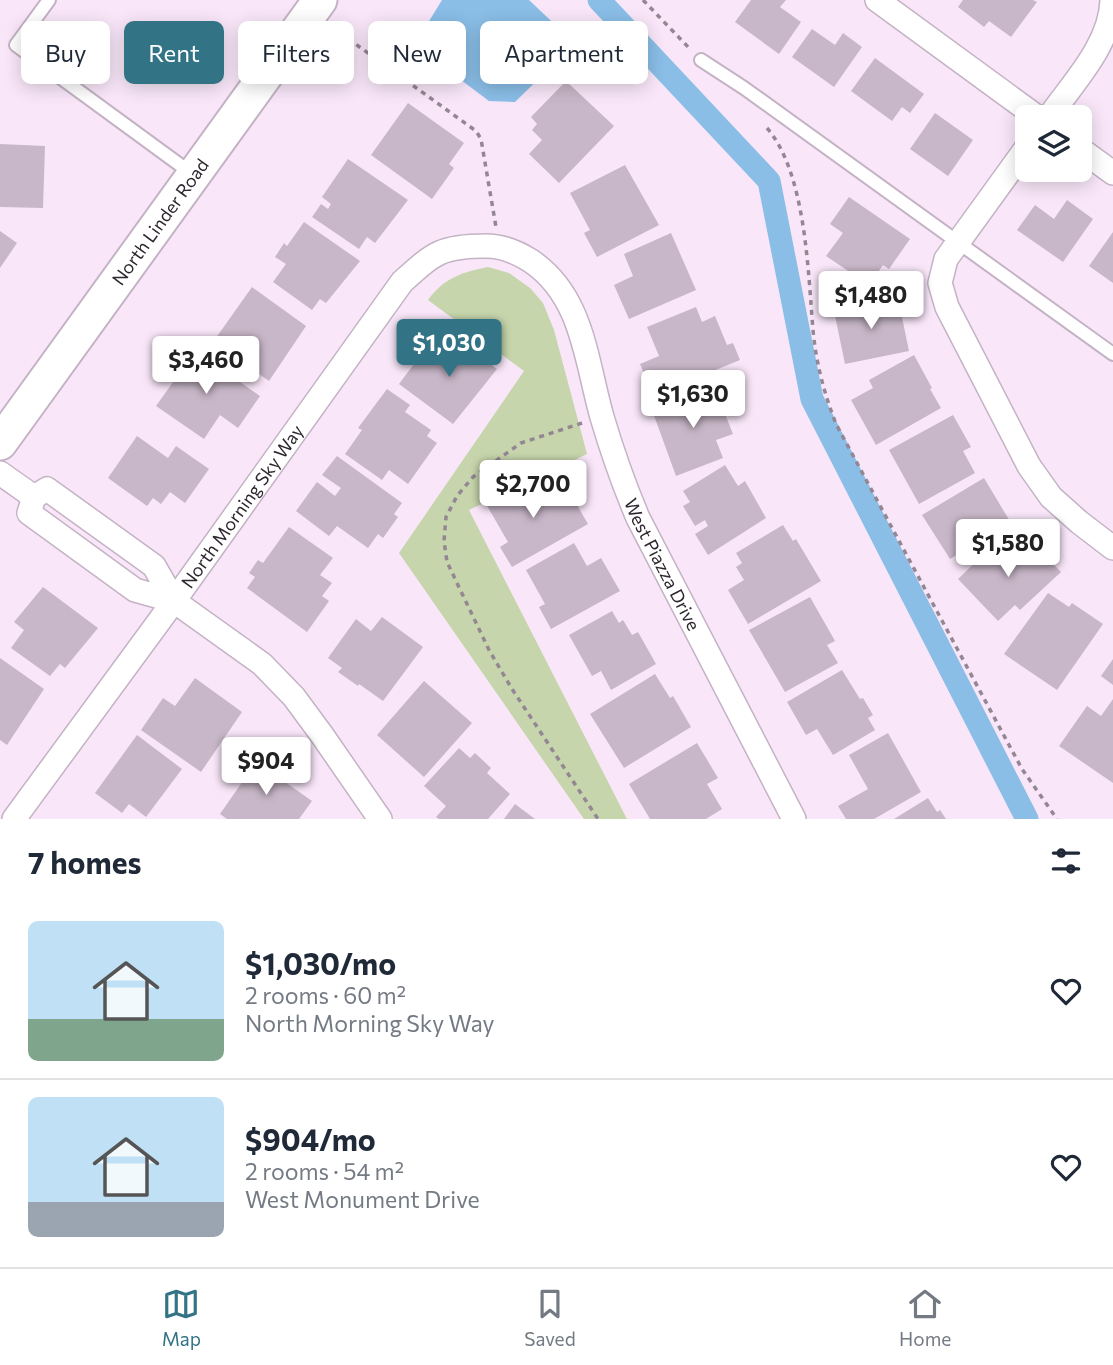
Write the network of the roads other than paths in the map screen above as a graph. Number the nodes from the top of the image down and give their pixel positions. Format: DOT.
graph roads {
  1 [pos="49,0"];
  2 [pos="877,0"];
  3 [pos="1112,0"];
  4 [pos="312,6"];
  5 [pos="701,60"];
  6 [pos="1021,105"];
  7 [pos="1057,105"];
  8 [pos="1092,158"];
  9 [pos="1015,164"];
  10 [pos="1113,173"];
  11 [pos="194,175"];
  12 [pos="958,242"];
  13 [pos="500,246"];
  14 [pos="1113,354"];
  15 [pos="0,443"];
  16 [pos="0,474"];
  17 [pos="1113,548"];
  18 [pos="174,601"];
  19 [pos="14,819"];
  20 [pos="380,819"];
  21 [pos="794,819"];
  1 -- 11 [label="lane"];
  2 -- 6 [label="street"];
  3 -- 7 [label="street"];
  4 -- 11 [label="main road, North Linder Road"];
  5 -- 12 [label="lane"];
  8 -- 10 [label="street"];
  9 -- 12 [label="street"];
  11 -- 15 [label="main road, North Linder Road"];
  12 -- 14 [label="lane"];
  12 -- 17 [label="street"];
  13 -- 18 [label="street, North Morning Sky Way"];
  13 -- 21 [label="street, West Piazza Drive"];
  16 -- 18 [label="street"];
  18 -- 19 [label="street, North Morning Sky Way"];
  18 -- 20 [label="street"];
}
